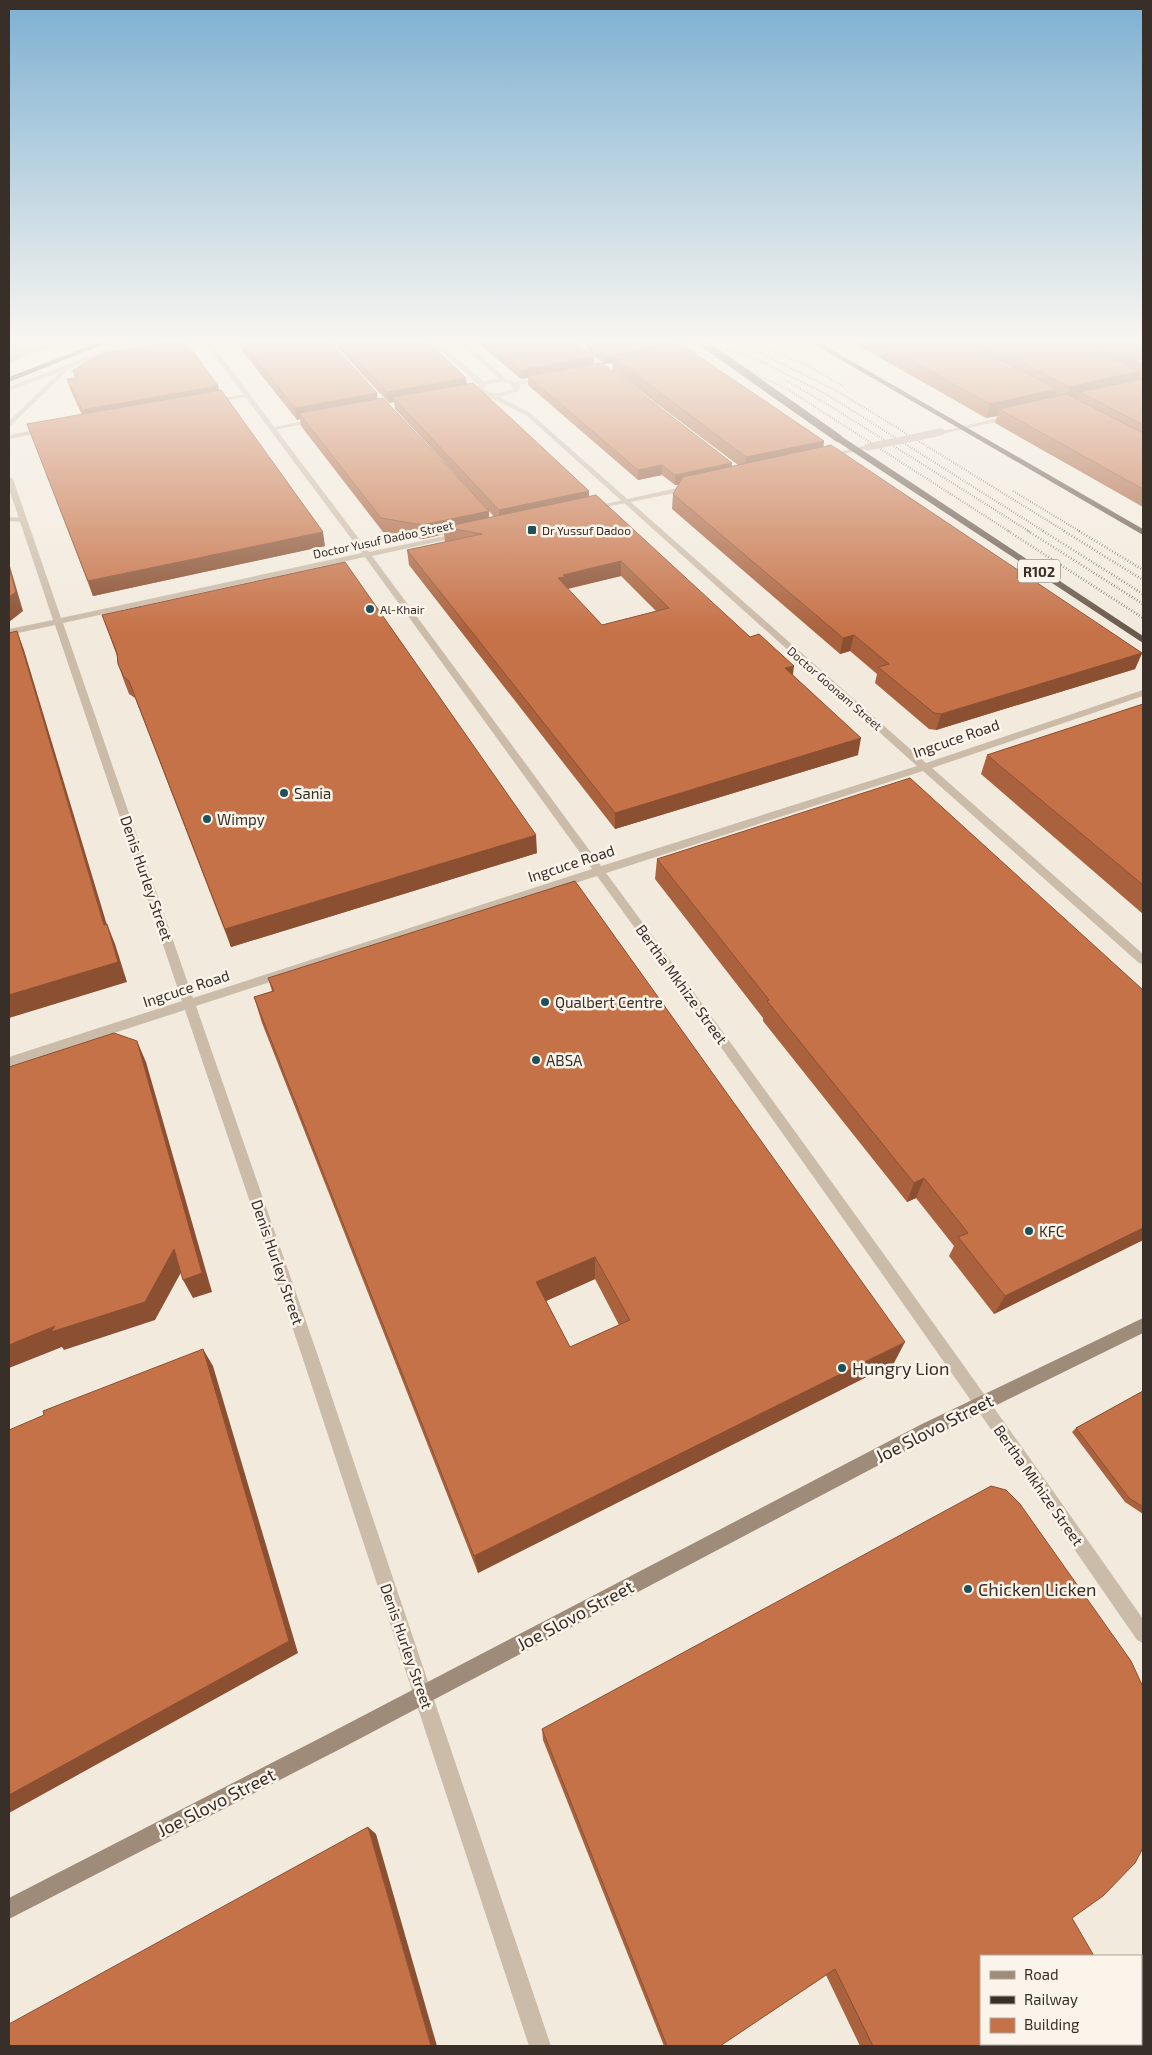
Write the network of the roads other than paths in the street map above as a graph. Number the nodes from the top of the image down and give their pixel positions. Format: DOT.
graph roads {
  1 [pos="282,439"];
  2 [pos="555,439"];
  3 [pos="839,439"];
  4 [pos="907,439"];
  5 [pos="980,439"];
  6 [pos="827,446"];
  7 [pos="855,450"];
  8 [pos="838,453"];
  9 [pos="818,458"];
  10 [pos="9,480"];
  11 [pos="697,485"];
  12 [pos="624,501"];
  13 [pos="577,510"];
  14 [pos="9,519"];
  15 [pos="24,520"];
  16 [pos="467,532"];
  17 [pos="1143,532"];
  18 [pos="366,554"];
  19 [pos="59,622"];
  20 [pos="9,632"];
  21 [pos="1143,640"];
  22 [pos="1143,693"];
  23 [pos="924,767"];
  24 [pos="599,871"];
  25 [pos="1143,960"];
  26 [pos="190,1004"];
  27 [pos="9,1062"];
  28 [pos="1143,1325"];
  29 [pos="983,1403"];
  30 [pos="1143,1634"];
  31 [pos="424,1695"];
  32 [pos="9,1909"];
  33 [pos="540,2046"];
  1 -- 18 [label="street, Bertha Mkhize Street"];
  2 -- 12 [label="street, Doctor Goonam Street"];
  3 -- 7 [label="highway, R102, bridge"];
  4 -- 7 [label="street, bridge"];
  5 -- 17 [label="highway"];
  6 -- 8 [label="street"];
  7 -- 8 [label="street"];
  7 -- 21 [label="highway, R102"];
  8 -- 9 [label="street"];
  10 -- 15 [label="street, Denis Hurley Street"];
  11 -- 12 [label="street"];
  12 -- 13 [label="street"];
  12 -- 23 [label="street, Doctor Goonam Street"];
  14 -- 15 [label="street"];
  15 -- 19 [label="street, Denis Hurley Street"];
  16 -- 18 [label="street, Doctor Yusuf Dadoo Street"];
  18 -- 19 [label="street, Doctor Yusuf Dadoo Street"];
  18 -- 24 [label="street, Bertha Mkhize Street"];
  19 -- 20 [label="street, Doctor Yusuf Dadoo Street"];
  19 -- 26 [label="street, Denis Hurley Street"];
  22 -- 23 [label="street, Ingcuce Road"];
  23 -- 24 [label="street, Ingcuce Road"];
  23 -- 25 [label="street, Doctor Goonam Street"];
  24 -- 26 [label="street, Ingcuce Road"];
  24 -- 29 [label="street, Bertha Mkhize Street"];
  26 -- 27 [label="street, Ingcuce Road"];
  26 -- 31 [label="street, Denis Hurley Street"];
  28 -- 29 [label="main road, Joe Slovo Street"];
  29 -- 30 [label="street, Bertha Mkhize Street"];
  29 -- 31 [label="main road, Joe Slovo Street"];
  31 -- 32 [label="main road, Joe Slovo Street"];
  31 -- 33 [label="street, Denis Hurley Street"];
}
